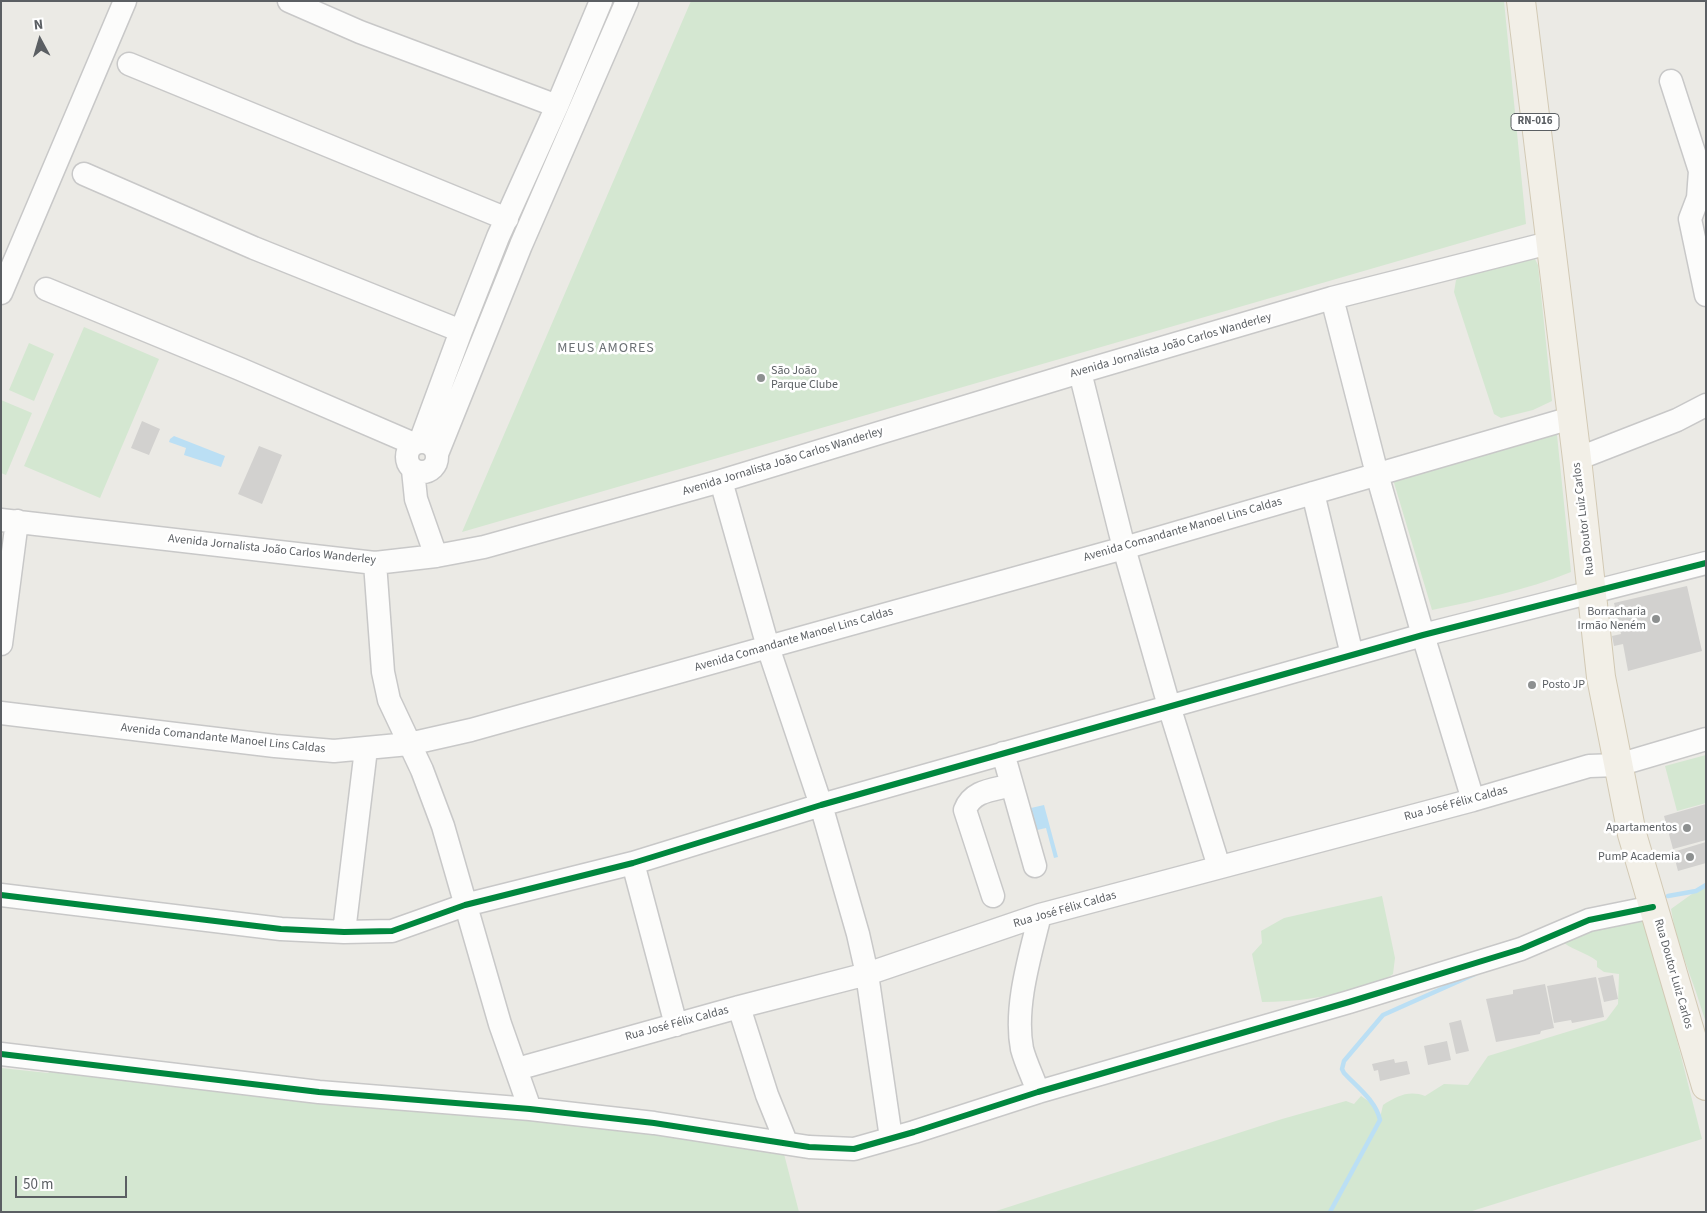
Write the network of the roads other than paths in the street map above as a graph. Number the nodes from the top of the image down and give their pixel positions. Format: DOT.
graph roads {
  1 [pos="125,1"];
  2 [pos="289,1"];
  3 [pos="1520,1"];
  4 [pos="599,6"];
  5 [pos="623,10"];
  6 [pos="129,64"];
  7 [pos="1671,81"];
  8 [pos="557,106"];
  9 [pos="84,174"];
  10 [pos="536,212"];
  11 [pos="507,219"];
  12 [pos="1549,242"];
  13 [pos="522,245"];
  14 [pos="46,288"];
  15 [pos="1,293"];
  16 [pos="1706,296"];
  17 [pos="1332,298"];
  18 [pos="461,331"];
  19 [pos="1080,372"];
  20 [pos="1706,405"];
  21 [pos="1571,418"];
  22 [pos="423,447"];
  23 [pos="1577,460"];
  24 [pos="1378,474"];
  25 [pos="721,481"];
  26 [pos="1312,493"];
  27 [pos="9,520"];
  28 [pos="1124,548"];
  29 [pos="436,556"];
  30 [pos="375,563"];
  31 [pos="1706,563"];
  32 [pos="1592,592"];
  33 [pos="1423,635"];
  34 [pos="1,644"];
  35 [pos="768,648"];
  36 [pos="1352,655"];
  37 [pos="1169,706"];
  38 [pos="1,713"];
  39 [pos="1706,739"];
  40 [pos="409,744"];
  41 [pos="366,748"];
  42 [pos="1003,753"];
  43 [pos="1618,765"];
  44 [pos="1012,785"];
  45 [pos="1473,800"];
  46 [pos="821,805"];
  47 [pos="632,863"];
  48 [pos="1036,866"];
  49 [pos="1219,867"];
  50 [pos="1,895"];
  51 [pos="993,896"];
  52 [pos="465,905"];
  53 [pos="1653,907"];
  54 [pos="1040,915"];
  55 [pos="344,932"];
  56 [pos="868,974"];
  57 [pos="739,1007"];
  58 [pos="676,1025"];
  59 [pos="1,1054"];
  60 [pos="1703,1068"];
  61 [pos="517,1069"];
  62 [pos="1038,1092"];
  63 [pos="530,1110"];
  64 [pos="891,1138"];
  65 [pos="786,1142"];
  1 -- 15 [label="street"];
  2 -- 8 [label="street"];
  3 -- 12 [label="main road, Rua Doutor Luiz Carlos / RN-016"];
  4 -- 5 [label="street"];
  4 -- 8 [label="street"];
  5 -- 10 [label="street"];
  6 -- 11 [label="street"];
  7 -- 16 [label="street"];
  8 -- 11 [label="street"];
  9 -- 18 [label="street"];
  10 -- 11 [label="street"];
  10 -- 13 [label="street"];
  11 -- 13 [label="street"];
  11 -- 18 [label="street"];
  12 -- 17 [label="street, Avenida Jornalista João Carlos Wanderley"];
  12 -- 21 [label="main road, Rua Doutor Luiz Carlos / RN-016"];
  13 -- 22 [label="street"];
  14 -- 22 [label="street"];
  17 -- 19 [label="street, Avenida Jornalista João Carlos Wanderley"];
  17 -- 24 [label="street"];
  18 -- 22 [label="street"];
  19 -- 25 [label="street, Avenida Jornalista João Carlos Wanderley"];
  19 -- 28 [label="street"];
  20 -- 23 [label="street"];
  21 -- 23 [label="main road, Rua Doutor Luiz Carlos / RN-016"];
  21 -- 24 [label="street, Avenida Comandante Manoel Lins Caldas"];
  22 -- 29 [label="street"];
  23 -- 32 [label="main road, Rua Doutor Luiz Carlos / RN-016"];
  24 -- 26 [label="street, Avenida Comandante Manoel Lins Caldas"];
  24 -- 33 [label="street"];
  25 -- 29 [label="street, Avenida Jornalista João Carlos Wanderley"];
  25 -- 35 [label="street"];
  26 -- 28 [label="street, Avenida Comandante Manoel Lins Caldas"];
  26 -- 36 [label="street"];
  27 -- 30 [label="street, Avenida Jornalista João Carlos Wanderley"];
  27 -- 34 [label="street"];
  28 -- 35 [label="street, Avenida Comandante Manoel Lins Caldas"];
  28 -- 37 [label="street"];
  29 -- 30 [label="street, Avenida Jornalista João Carlos Wanderley"];
  30 -- 40 [label="street"];
  31 -- 32 [label="street"];
  32 -- 33 [label="street"];
  32 -- 43 [label="main road, Rua Doutor Luiz Carlos / RN-016"];
  33 -- 36 [label="street"];
  33 -- 45 [label="street"];
  35 -- 40 [label="street, Avenida Comandante Manoel Lins Caldas"];
  35 -- 46 [label="street"];
  36 -- 37 [label="street"];
  37 -- 42 [label="street"];
  37 -- 49 [label="street"];
  38 -- 41 [label="street, Avenida Comandante Manoel Lins Caldas"];
  39 -- 43 [label="street, Rua José Félix Caldas"];
  40 -- 41 [label="street, Avenida Comandante Manoel Lins Caldas"];
  40 -- 52 [label="street"];
  41 -- 55 [label="street"];
  42 -- 44 [label="street"];
  42 -- 46 [label="street"];
  43 -- 45 [label="street, Rua José Félix Caldas"];
  43 -- 53 [label="main road, Rua Doutor Luiz Carlos / RN-016"];
  44 -- 48 [label="street"];
  44 -- 51 [label="street"];
  45 -- 49 [label="street, Rua José Félix Caldas"];
  46 -- 47 [label="street"];
  46 -- 56 [label="street"];
  47 -- 52 [label="street"];
  47 -- 58 [label="street"];
  49 -- 54 [label="street, Rua José Félix Caldas"];
  50 -- 55 [label="street"];
  52 -- 55 [label="street"];
  52 -- 61 [label="street"];
  53 -- 60 [label="main road, Rua Doutor Luiz Carlos / RN-016"];
  53 -- 62 [label="street"];
  54 -- 56 [label="street, Rua José Félix Caldas"];
  54 -- 62 [label="street"];
  56 -- 57 [label="street, Rua José Félix Caldas"];
  56 -- 64 [label="street"];
  57 -- 58 [label="street, Rua José Félix Caldas"];
  57 -- 65 [label="street"];
  58 -- 61 [label="street, Rua José Félix Caldas"];
  59 -- 63 [label="street"];
  61 -- 63 [label="street"];
  62 -- 64 [label="street"];
  63 -- 65 [label="street"];
  64 -- 65 [label="street"];
}
